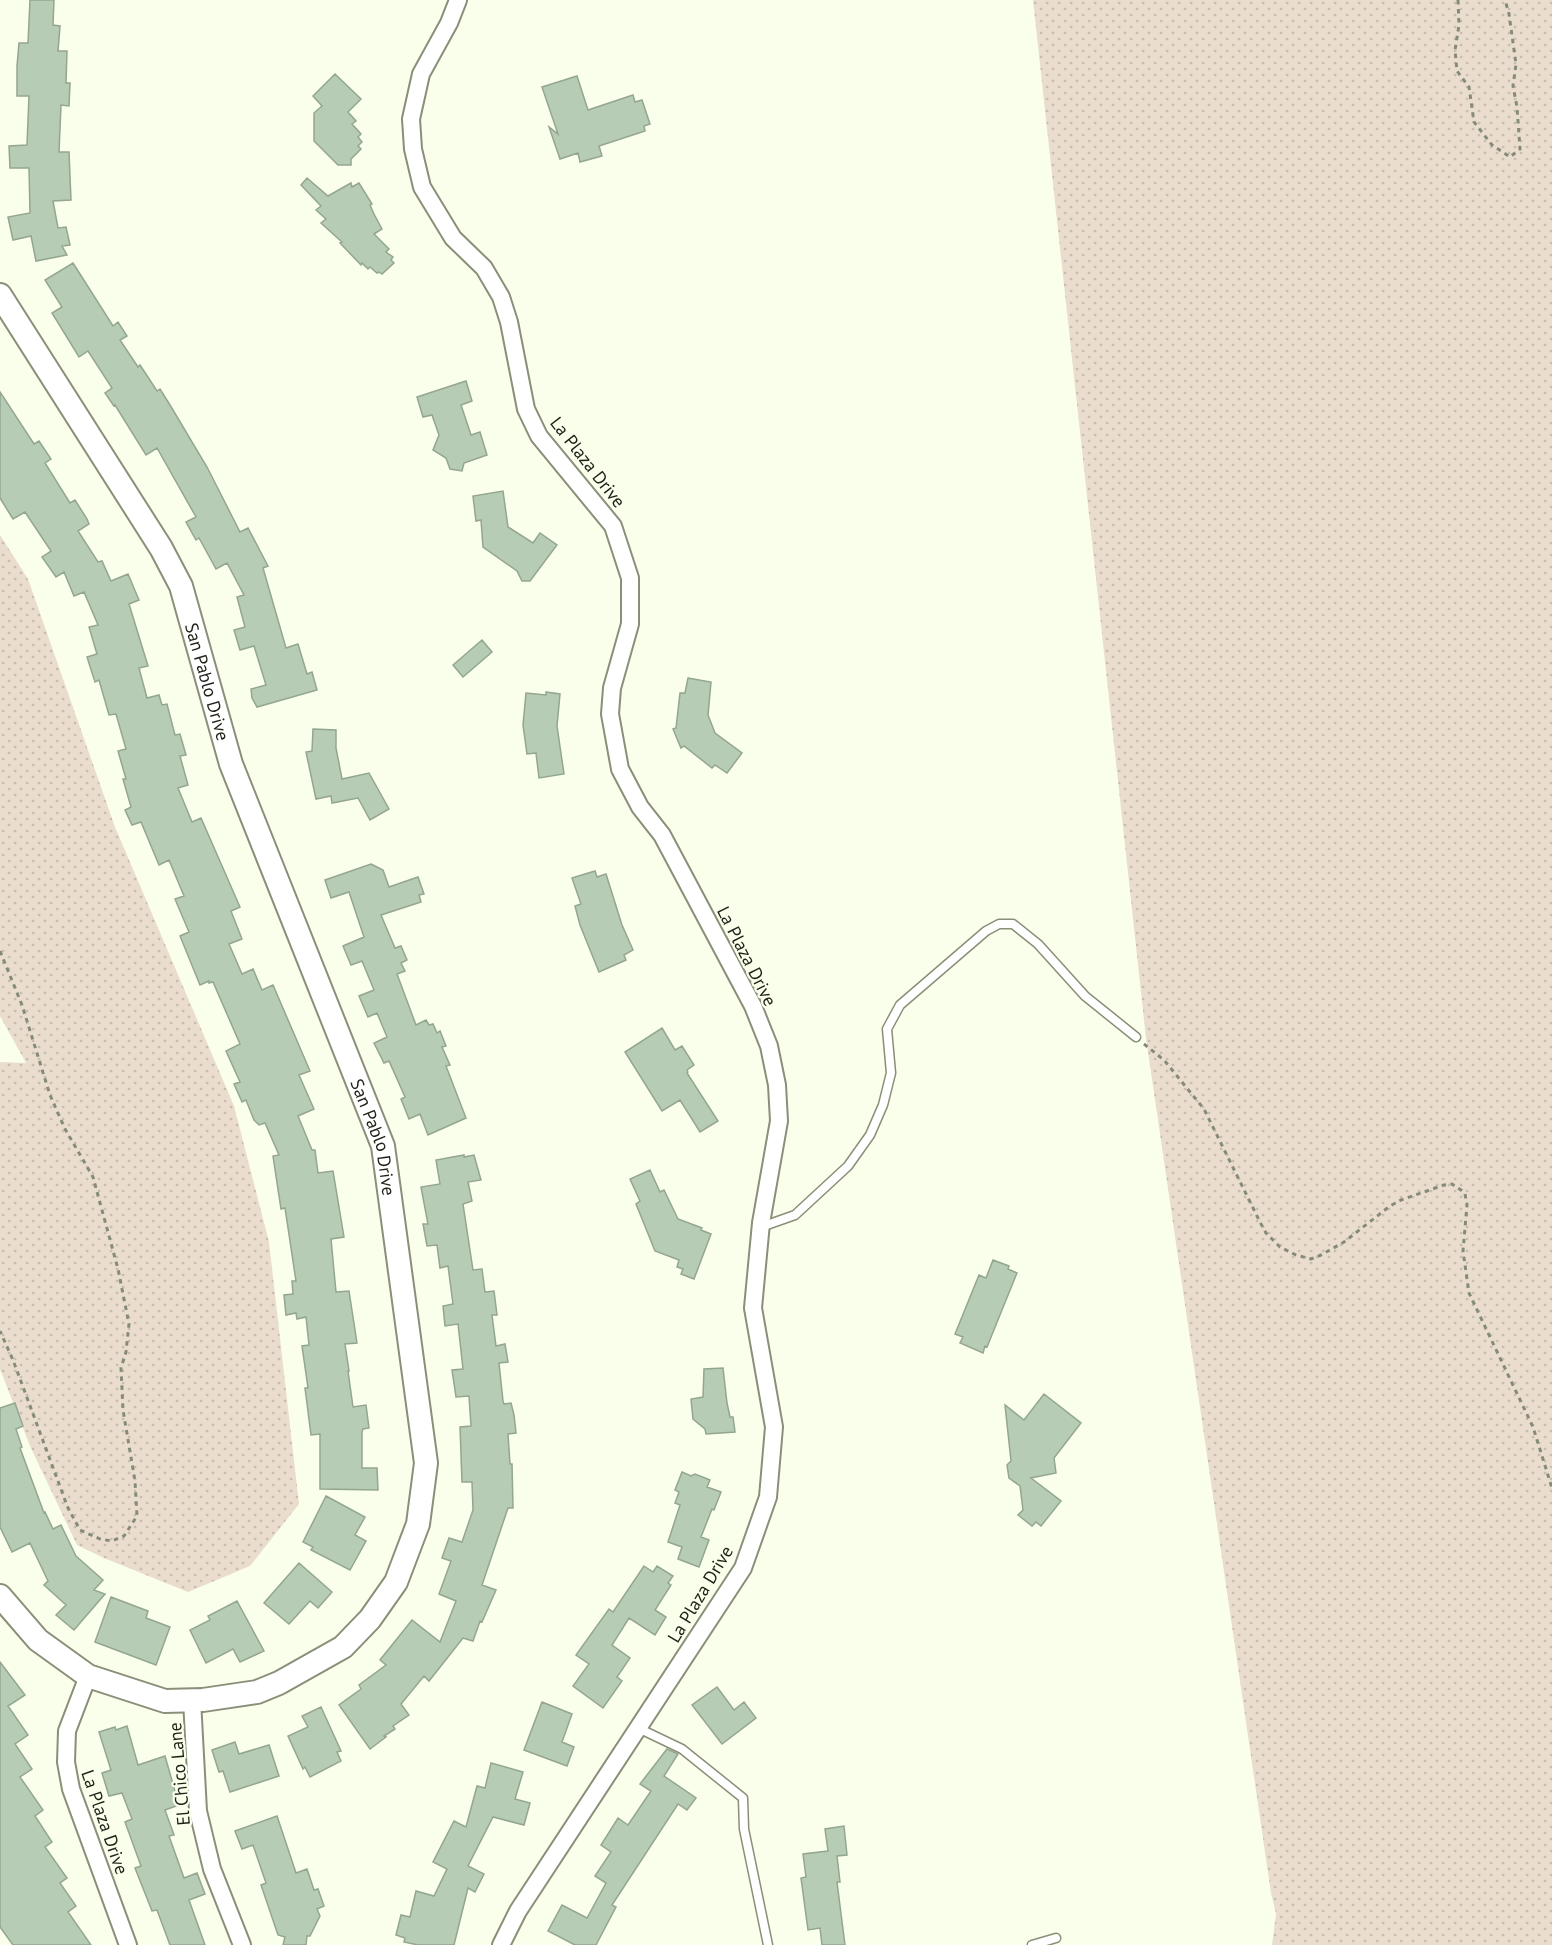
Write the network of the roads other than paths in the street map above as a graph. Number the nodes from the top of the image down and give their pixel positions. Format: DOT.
graph roads {
  1 [pos="458,0"];
  2 [pos="0,295"];
  3 [pos="1136,1037"];
  4 [pos="761,1227"];
  5 [pos="0,1596"];
  6 [pos="88,1676"];
  7 [pos="192,1700"];
  8 [pos="638,1728"];
  9 [pos="1056,1938"];
  10 [pos="128,1945"];
  11 [pos="242,1945"];
  12 [pos="501,1945"];
  13 [pos="768,1945"];
  14 [pos="1032,1945"];
  1 -- 4 [label="street, La Plaza Drive"];
  2 -- 7 [label="street, San Pablo Drive"];
  3 -- 4 [label="lane"];
  4 -- 8 [label="street, La Plaza Drive"];
  5 -- 6 [label="street, San Pablo Drive"];
  6 -- 7 [label="street, San Pablo Drive"];
  6 -- 10 [label="street, La Plaza Drive"];
  7 -- 11 [label="street, El Chico Lane"];
  8 -- 12 [label="street, La Plaza Drive"];
  8 -- 13 [label="lane"];
  9 -- 14 [label="lane"];
}
